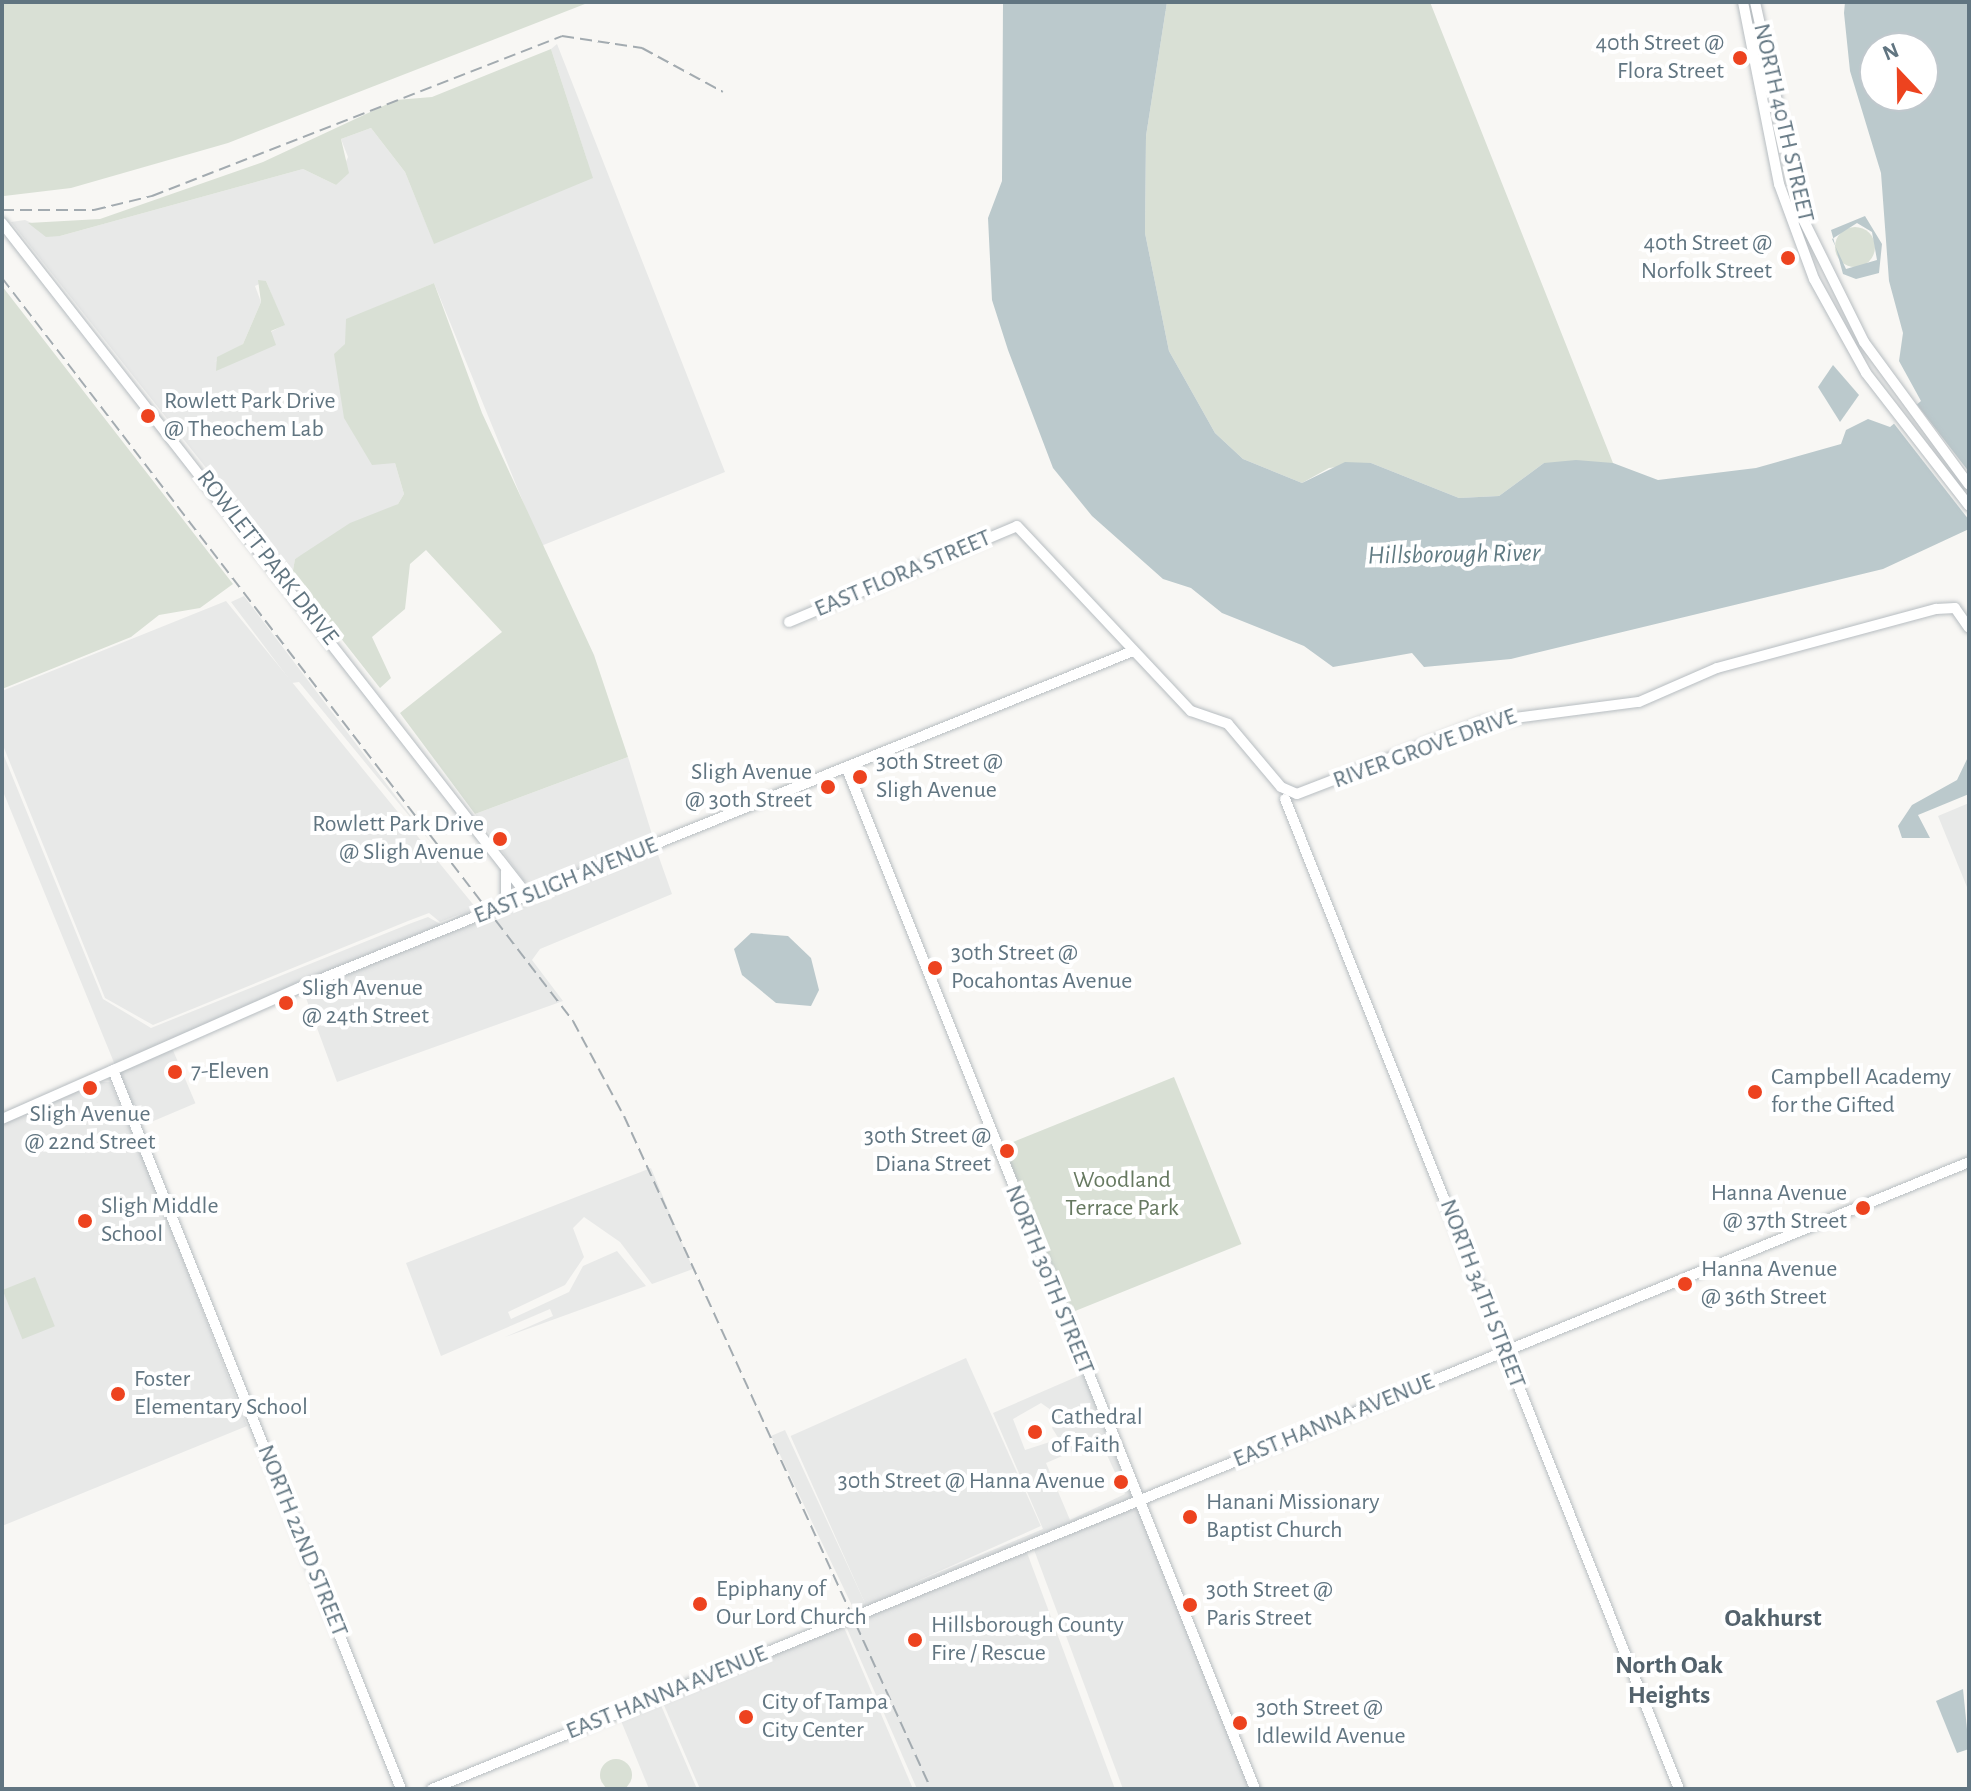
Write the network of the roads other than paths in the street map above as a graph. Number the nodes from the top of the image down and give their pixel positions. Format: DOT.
graph roads {
  1 [pos="1743,2"];
  2 [pos="1755,2"];
  3 [pos="2,223"];
  4 [pos="1969,485"];
  5 [pos="1969,506"];
  6 [pos="1017,526"];
  7 [pos="789,622"];
  8 [pos="1969,628"];
  9 [pos="1133,651"];
  10 [pos="847,769"];
  11 [pos="1285,799"];
  12 [pos="505,865"];
  13 [pos="528,896"];
  14 [pos="506,904"];
  15 [pos="113,1070"];
  16 [pos="2,1119"];
  17 [pos="1969,1162"];
  18 [pos="1505,1351"];
  19 [pos="1137,1501"];
  20 [pos="401,1789"];
  21 [pos="432,1789"];
  22 [pos="1255,1789"];
  23 [pos="1679,1789"];
  1 -- 5 [label="street, NORTH 40TH STREET"];
  2 -- 4 [label="street, NORTH 40TH STREET"];
  3 -- 12 [label="street, ROWLETT PARK DRIVE"];
  6 -- 7 [label="street, EAST FLORA STREET"];
  6 -- 9 [label="street, RIVER GROVE DRIVE"];
  8 -- 9 [label="street, RIVER GROVE DRIVE"];
  9 -- 10 [label="street, EAST SLIGH AVENUE"];
  10 -- 13 [label="street, EAST SLIGH AVENUE"];
  10 -- 19 [label="street, NORTH 30TH STREET"];
  11 -- 18 [label="street, NORTH 34TH STREET"];
  12 -- 13 [label="street, ROWLETT PARK DRIVE"];
  12 -- 14 [label="street"];
  13 -- 14 [label="street, EAST SLIGH AVENUE"];
  14 -- 15 [label="street, EAST SLIGH AVENUE"];
  15 -- 16 [label="street, EAST SLIGH AVENUE"];
  15 -- 20 [label="street, NORTH 22ND STREET"];
  17 -- 18 [label="street, EAST HANNA AVENUE"];
  18 -- 19 [label="street, EAST HANNA AVENUE"];
  18 -- 23 [label="street, NORTH 34TH STREET"];
  19 -- 21 [label="street, EAST HANNA AVENUE"];
  19 -- 22 [label="street, NORTH 30TH STREET"];
}
